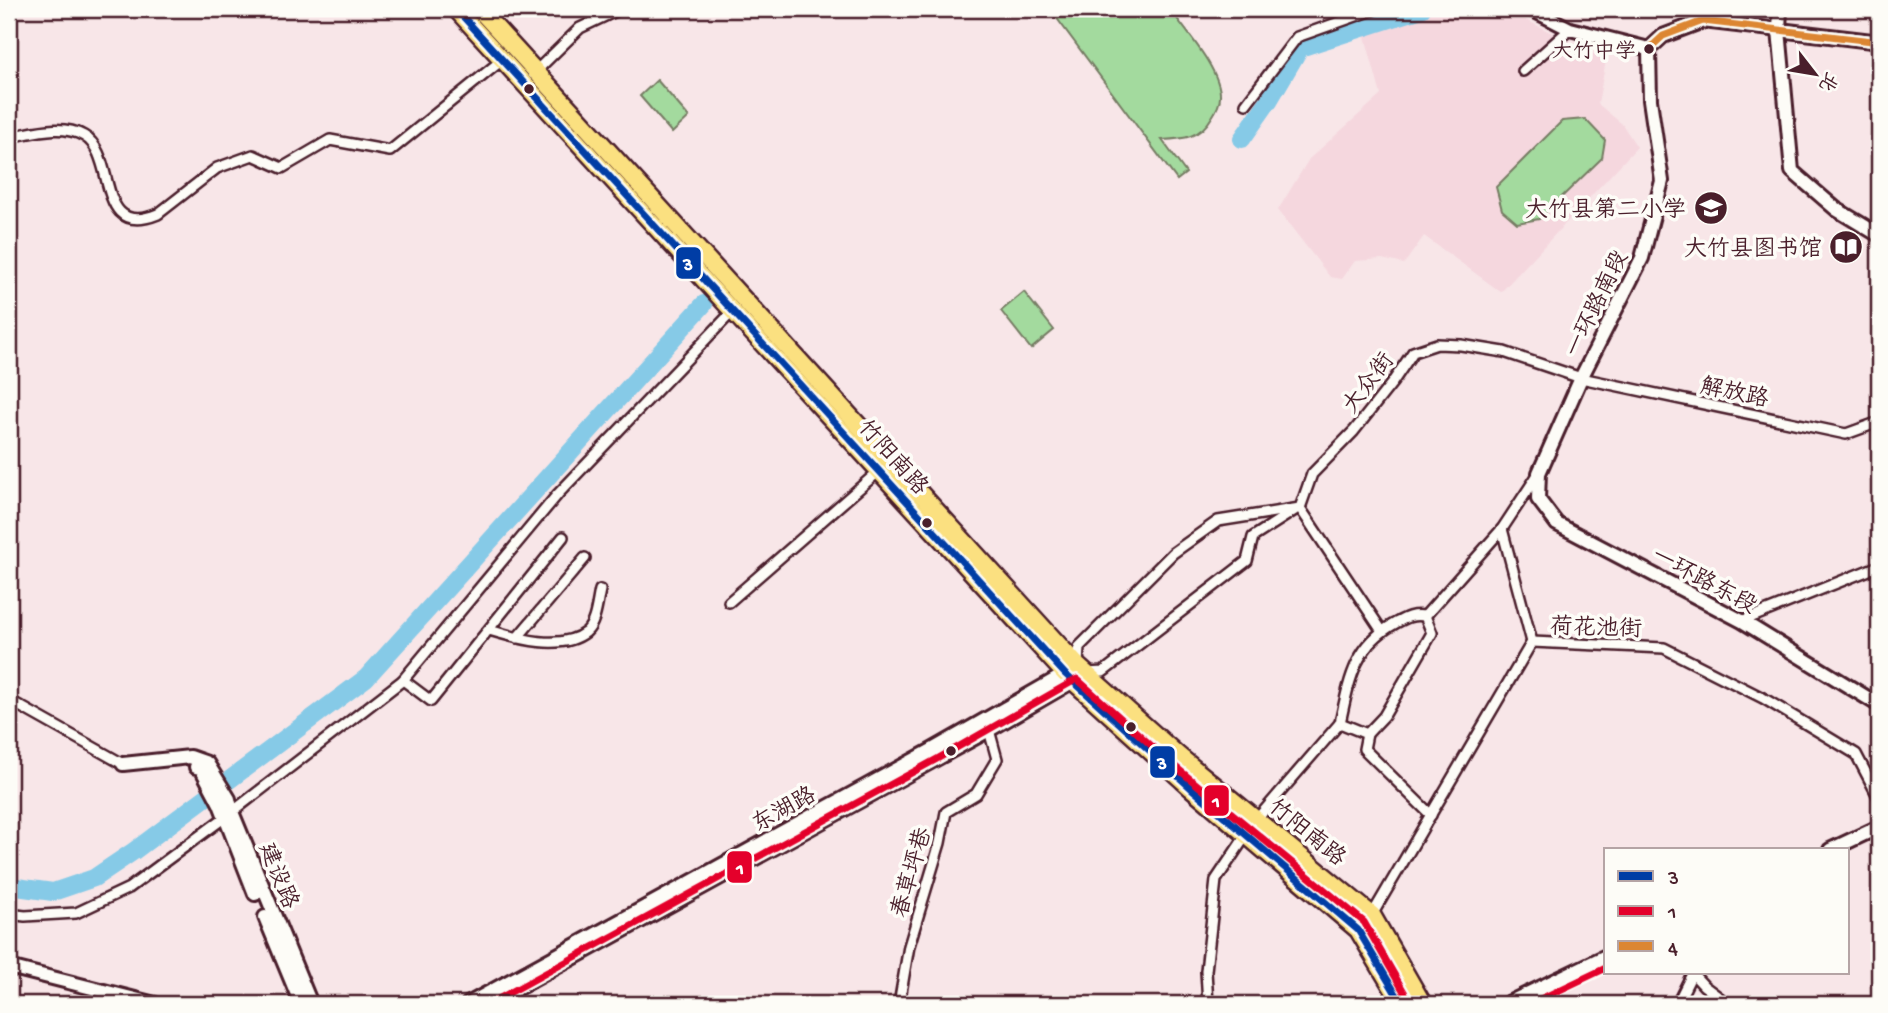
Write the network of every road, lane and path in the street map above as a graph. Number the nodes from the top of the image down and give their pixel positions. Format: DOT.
graph roads {
  1 [pos="456,9"];
  2 [pos="479,9"];
  3 [pos="621,9"];
  4 [pos="1376,9"];
  5 [pos="1531,9"];
  6 [pos="1780,9"];
  7 [pos="1570,29"];
  8 [pos="1779,30"];
  9 [pos="1879,45"];
  10 [pos="1649,49"];
  11 [pos="502,60"];
  12 [pos="536,71"];
  13 [pos="1523,71"];
  14 [pos="523,83"];
  15 [pos="1247,104"];
  16 [pos="9,137"];
  17 [pos="1879,235"];
  18 [pos="732,312"];
  19 [pos="1581,378"];
  20 [pos="1879,422"];
  21 [pos="878,472"];
  22 [pos="1539,473"];
  23 [pos="1300,508"];
  24 [pos="1502,529"];
  25 [pos="563,537"];
  26 [pos="585,558"];
  27 [pos="1879,566"];
  28 [pos="600,590"];
  29 [pos="729,602"];
  30 [pos="1424,616"];
  31 [pos="1742,621"];
  32 [pos="489,629"];
  33 [pos="1382,631"];
  34 [pos="517,638"];
  35 [pos="1532,642"];
  36 [pos="1076,674"];
  37 [pos="403,680"];
  38 [pos="9,700"];
  39 [pos="1879,705"];
  40 [pos="1340,723"];
  41 [pos="989,730"];
  42 [pos="1367,734"];
  43 [pos="123,764"];
  44 [pos="1879,798"];
  45 [pos="226,808"];
  46 [pos="1431,815"];
  47 [pos="1257,819"];
  48 [pos="1879,827"];
  49 [pos="1245,835"];
  50 [pos="1834,848"];
  51 [pos="9,914"];
  52 [pos="1372,915"];
  53 [pos="1604,958"];
  54 [pos="9,967"];
  55 [pos="1692,974"];
  56 [pos="1693,974"];
  57 [pos="495,1000"];
  58 [pos="155,1004"];
  59 [pos="301,1004"];
  60 [pos="311,1004"];
  61 [pos="468,1004"];
  62 [pos="899,1004"];
  63 [pos="1208,1004"];
  64 [pos="1402,1004"];
  65 [pos="1423,1004"];
  66 [pos="1506,1004"];
  67 [pos="1677,1004"];
  68 [pos="1728,1004"];
  1 -- 11 [label="highway, 竹阳南路"];
  2 -- 12 [label="highway, 竹阳南路"];
  3 -- 12 [label="street"];
  4 -- 15 [label="street"];
  5 -- 7 [label="street"];
  6 -- 8 [label="street"];
  7 -- 10 [label="street"];
  7 -- 13 [label="street"];
  8 -- 9 [label="street"];
  8 -- 10 [label="street"];
  8 -- 17 [label="street"];
  10 -- 19 [label="street, 一环路南段"];
  11 -- 14 [label="highway, 竹阳南路"];
  11 -- 16 [label="street"];
  12 -- 14 [label="street"];
  12 -- 36 [label="highway, 竹阳南路"];
  14 -- 18 [label="highway, 竹阳南路"];
  18 -- 21 [label="highway, 竹阳南路"];
  18 -- 37 [label="street"];
  19 -- 20 [label="street, 解放路"];
  19 -- 22 [label="street, 一环路南段"];
  19 -- 23 [label="street, 大众街"];
  21 -- 29 [label="street"];
  21 -- 36 [label="highway, 竹阳南路"];
  22 -- 24 [label="street"];
  22 -- 31 [label="street, 一环路东段"];
  23 -- 33 [label="street"];
  23 -- 36 [label="street"];
  23 -- 36 [label="street"];
  24 -- 30 [label="street"];
  24 -- 35 [label="street"];
  25 -- 32 [label="street"];
  26 -- 34 [label="street"];
  27 -- 31 [label="street"];
  28 -- 34 [label="street"];
  30 -- 33 [label="street"];
  30 -- 42 [label="street"];
  31 -- 39 [label="street, 一环路东段"];
  32 -- 34 [label="street"];
  32 -- 37 [label="street"];
  33 -- 40 [label="street"];
  35 -- 44 [label="street, 荷花池街"];
  35 -- 46 [label="street, 荷花池街"];
  36 -- 41 [label="street, 东湖路"];
  36 -- 47 [label="highway, 竹阳南路"];
  36 -- 49 [label="highway, 竹阳南路"];
  36 -- 57 [label="street, 东湖路"];
  37 -- 45 [label="street"];
  38 -- 43 [label="street"];
  40 -- 42 [label="street"];
  40 -- 47 [label="street"];
  41 -- 57 [label="street, 东湖路"];
  41 -- 62 [label="street, 春草坪巷"];
  42 -- 46 [label="street"];
  43 -- 45 [label="street, 建设路"];
  45 -- 51 [label="street"];
  45 -- 59 [label="street, 建设路"];
  45 -- 60 [label="street, 建设路"];
  46 -- 52 [label="street, 荷花池街"];
  47 -- 49 [label="street"];
  47 -- 52 [label="highway, 竹阳南路"];
  48 -- 50 [label="street"];
  49 -- 63 [label="street"];
  49 -- 64 [label="highway, 竹阳南路"];
  52 -- 65 [label="highway, 竹阳南路"];
  53 -- 66 [label="street"];
  54 -- 58 [label="street"];
  55 -- 67 [label="street"];
  56 -- 68 [label="street"];
  57 -- 61 [label="street, 东湖路"];
}
